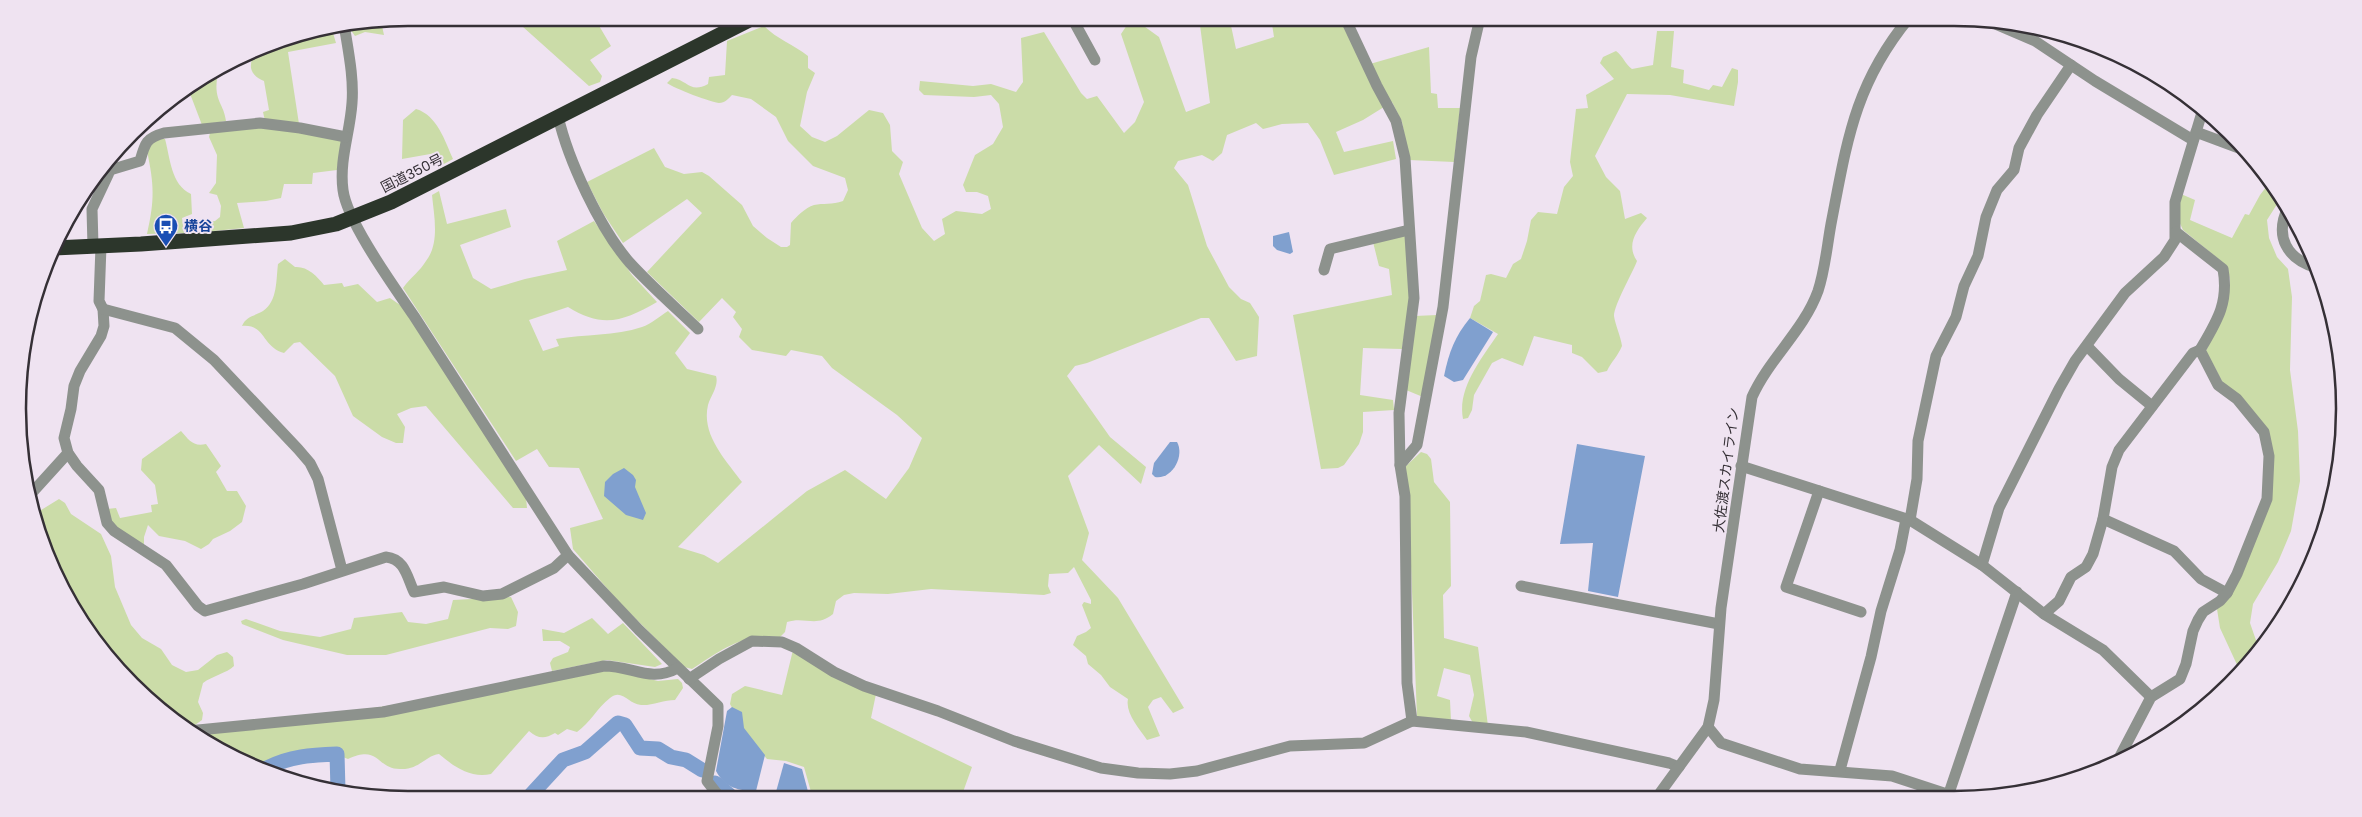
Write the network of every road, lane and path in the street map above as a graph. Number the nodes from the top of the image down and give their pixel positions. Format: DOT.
graph roads {
  1 [pos="737,26"];
  2 [pos="1076,26"];
  3 [pos="1350,26"];
  4 [pos="1478,26"];
  5 [pos="1903,26"];
  6 [pos="345,32"];
  7 [pos="2014,32"];
  8 [pos="1095,60"];
  9 [pos="2072,65"];
  10 [pos="558,116"];
  11 [pos="2200,117"];
  12 [pos="2194,136"];
  13 [pos="346,137"];
  14 [pos="2232,147"];
  15 [pos="115,164"];
  16 [pos="103,179"];
  17 [pos="2285,216"];
  18 [pos="352,218"];
  19 [pos="1409,230"];
  20 [pos="2176,232"];
  21 [pos="97,246"];
  22 [pos="62,248"];
  23 [pos="2308,266"];
  24 [pos="1324,270"];
  25 [pos="103,309"];
  26 [pos="698,329"];
  27 [pos="2087,346"];
  28 [pos="2200,350"];
  29 [pos="2152,406"];
  30 [pos="68,452"];
  31 [pos="1400,465"];
  32 [pos="1741,466"];
  33 [pos="35,488"];
  34 [pos="1819,491"];
  35 [pos="1908,519"];
  36 [pos="2103,519"];
  37 [pos="568,555"];
  38 [pos="1982,565"];
  39 [pos="342,570"];
  40 [pos="1521,586"];
  41 [pos="2017,592"];
  42 [pos="2227,592"];
  43 [pos="1861,612"];
  44 [pos="2044,614"];
  45 [pos="1719,624"];
  46 [pos="678,668"];
  47 [pos="690,679"];
  48 [pos="2151,697"];
  49 [pos="1412,721"];
  50 [pos="1708,727"];
  51 [pos="202,730"];
  52 [pos="2123,751"];
  53 [pos="1679,767"];
  54 [pos="1840,770"];
  55 [pos="715,791"];
  56 [pos="1661,791"];
  57 [pos="1936,791"];
  58 [pos="1952,791"];
  1 -- 10 [label="highway, 国道350号"];
  2 -- 8 [label="street"];
  3 -- 19 [label="street"];
  4 -- 31 [label="street"];
  5 -- 32 [label="street, 大佐渡スカイライン"];
  6 -- 13 [label="street"];
  7 -- 9 [label="street"];
  9 -- 12 [label="street"];
  9 -- 35 [label="street"];
  10 -- 18 [label="highway, 国道350号"];
  10 -- 26 [label="street"];
  11 -- 12 [label="street"];
  12 -- 14 [label="street"];
  12 -- 20 [label="street"];
  13 -- 15 [label="street"];
  13 -- 18 [label="street"];
  16 -- 21 [label="street"];
  17 -- 23 [label="street"];
  18 -- 21 [label="highway, 国道350号"];
  18 -- 37 [label="street"];
  19 -- 24 [label="street"];
  19 -- 31 [label="street"];
  20 -- 27 [label="street"];
  20 -- 28 [label="street"];
  21 -- 22 [label="highway, 国道350号"];
  21 -- 25 [label="street"];
  25 -- 30 [label="street"];
  25 -- 39 [label="street"];
  27 -- 29 [label="street"];
  27 -- 38 [label="street"];
  28 -- 29 [label="street"];
  28 -- 42 [label="street"];
  29 -- 36 [label="street"];
  30 -- 33 [label="street"];
  30 -- 39 [label="street"];
  31 -- 49 [label="street"];
  32 -- 34 [label="street"];
  32 -- 45 [label="street, 大佐渡スカイライン"];
  34 -- 35 [label="street"];
  34 -- 43 [label="street"];
  35 -- 38 [label="street"];
  35 -- 54 [label="street"];
  36 -- 42 [label="street"];
  36 -- 44 [label="street"];
  37 -- 39 [label="street"];
  37 -- 46 [label="street"];
  38 -- 41 [label="street"];
  40 -- 45 [label="street"];
  41 -- 44 [label="street"];
  41 -- 58 [label="street"];
  42 -- 48 [label="street"];
  44 -- 48 [label="street"];
  45 -- 50 [label="street, 大佐渡スカイライン"];
  46 -- 47 [label="street"];
  46 -- 51 [label="street"];
  47 -- 49 [label="street"];
  47 -- 55 [label="street"];
  48 -- 52 [label="street"];
  49 -- 53 [label="street"];
  50 -- 53 [label="street, 大佐渡スカイライン"];
  50 -- 54 [label="street"];
  53 -- 56 [label="street, 大佐渡スカイライン"];
  54 -- 57 [label="street"];
}
